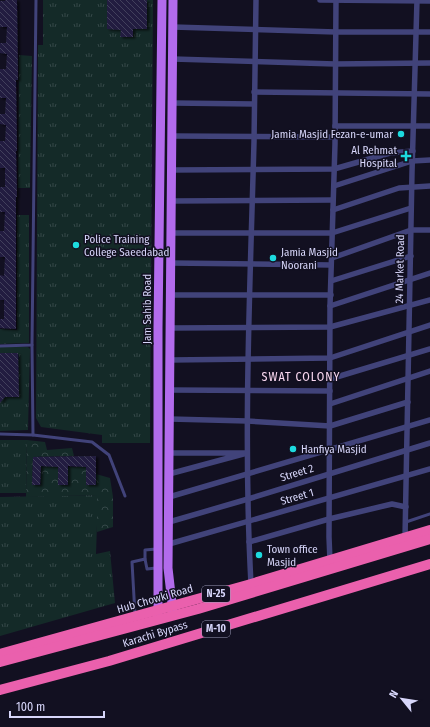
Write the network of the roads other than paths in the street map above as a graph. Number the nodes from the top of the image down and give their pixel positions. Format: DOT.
graph roads {
  1 [pos="36,0"];
  2 [pos="162,0"];
  3 [pos="173,0"];
  4 [pos="256,0"];
  5 [pos="320,0"];
  6 [pos="336,0"];
  7 [pos="418,1"];
  8 [pos="430,1"];
  9 [pos="173,27"];
  10 [pos="255,29"];
  11 [pos="336,32"];
  12 [pos="417,32"];
  13 [pos="430,32"];
  14 [pos="173,59"];
  15 [pos="255,61"];
  16 [pos="416,63"];
  17 [pos="430,63"];
  18 [pos="336,64"];
  19 [pos="254,92"];
  20 [pos="335,94"];
  21 [pos="430,94"];
  22 [pos="415,95"];
  23 [pos="172,103"];
  24 [pos="254,104"];
  25 [pos="335,126"];
  26 [pos="414,126"];
  27 [pos="430,126"];
  28 [pos="172,136"];
  29 [pos="254,136"];
  30 [pos="335,137"];
  31 [pos="413,151"];
  32 [pos="430,160"];
  33 [pos="412,162"];
  34 [pos="334,169"];
  35 [pos="171,170"];
  36 [pos="253,170"];
  37 [pos="334,186"];
  38 [pos="430,186"];
  39 [pos="412,187"];
  40 [pos="252,200"];
  41 [pos="333,200"];
  42 [pos="171,201"];
  43 [pos="411,208"];
  44 [pos="333,210"];
  45 [pos="411,230"];
  46 [pos="430,230"];
  47 [pos="171,233"];
  48 [pos="251,233"];
  49 [pos="332,233"];
  50 [pos="411,256"];
  51 [pos="332,258"];
  52 [pos="170,263"];
  53 [pos="250,264"];
  54 [pos="332,265"];
  55 [pos="430,273"];
  56 [pos="410,280"];
  57 [pos="331,281"];
  58 [pos="170,295"];
  59 [pos="248,295"];
  60 [pos="331,295"];
  61 [pos="430,300"];
  62 [pos="410,305"];
  63 [pos="330,306"];
  64 [pos="430,325"];
  65 [pos="248,327"];
  66 [pos="330,327"];
  67 [pos="170,328"];
  68 [pos="409,332"];
  69 [pos="32,345"];
  70 [pos="0,346"];
  71 [pos="430,349"];
  72 [pos="409,355"];
  73 [pos="330,358"];
  74 [pos="248,359"];
  75 [pos="170,360"];
  76 [pos="430,371"];
  77 [pos="408,378"];
  78 [pos="330,379"];
  79 [pos="170,390"];
  80 [pos="248,390"];
  81 [pos="330,391"];
  82 [pos="408,402"];
  83 [pos="330,404"];
  84 [pos="170,419"];
  85 [pos="430,420"];
  86 [pos="248,421"];
  87 [pos="330,426"];
  88 [pos="407,427"];
  89 [pos="0,434"];
  90 [pos="33,435"];
  91 [pos="430,443"];
  92 [pos="329,449"];
  93 [pos="407,450"];
  94 [pos="169,453"];
  95 [pos="247,453"];
  96 [pos="430,468"];
  97 [pos="248,473"];
  98 [pos="169,474"];
  99 [pos="329,474"];
  100 [pos="406,476"];
  101 [pos="125,496"];
  102 [pos="169,497"];
  103 [pos="329,498"];
  104 [pos="248,499"];
  105 [pos="406,507"];
  106 [pos="430,514"];
  107 [pos="329,519"];
  108 [pos="169,522"];
  109 [pos="249,522"];
  110 [pos="406,522"];
  111 [pos="430,530"];
  112 [pos="405,538"];
  113 [pos="430,539"];
  114 [pos="249,542"];
  115 [pos="169,544"];
  116 [pos="158,548"];
  117 [pos="146,559"];
  118 [pos="330,561"];
  119 [pos="430,564"];
  120 [pos="158,568"];
  121 [pos="251,584"];
  122 [pos="173,611"];
  123 [pos="158,615"];
  124 [pos="135,617"];
  125 [pos="0,654"];
  126 [pos="0,662"];
  127 [pos="0,690"];
  1 -- 69 [label="lane"];
  2 -- 116 [label="main road, Jam Sahib Road"];
  3 -- 9 [label="main road, Jam Sahib Road"];
  4 -- 10 [label="street"];
  5 -- 6 [label="street"];
  6 -- 7 [label="street"];
  6 -- 11 [label="street"];
  7 -- 8 [label="street"];
  7 -- 12 [label="street, 24 Market Road"];
  9 -- 10 [label="street"];
  9 -- 14 [label="main road, Jam Sahib Road"];
  10 -- 11 [label="street"];
  10 -- 15 [label="street"];
  11 -- 12 [label="street"];
  11 -- 18 [label="street"];
  12 -- 13 [label="street"];
  12 -- 16 [label="street, 24 Market Road"];
  14 -- 15 [label="street"];
  14 -- 23 [label="main road, Jam Sahib Road"];
  15 -- 18 [label="street"];
  15 -- 19 [label="street"];
  16 -- 17 [label="street"];
  16 -- 18 [label="street"];
  16 -- 22 [label="street, 24 Market Road"];
  18 -- 20 [label="street"];
  19 -- 20 [label="street"];
  19 -- 24 [label="street"];
  20 -- 22 [label="street"];
  20 -- 25 [label="street"];
  21 -- 22 [label="street"];
  22 -- 26 [label="street, 24 Market Road"];
  23 -- 24 [label="street"];
  23 -- 28 [label="main road, Jam Sahib Road"];
  24 -- 29 [label="street"];
  25 -- 26 [label="street"];
  25 -- 30 [label="street"];
  26 -- 27 [label="street"];
  26 -- 31 [label="street, 24 Market Road"];
  28 -- 29 [label="street"];
  28 -- 35 [label="main road, Jam Sahib Road"];
  29 -- 30 [label="street"];
  29 -- 36 [label="street"];
  30 -- 34 [label="street"];
  31 -- 33 [label="street, 24 Market Road"];
  31 -- 34 [label="street"];
  32 -- 33 [label="street"];
  33 -- 37 [label="street"];
  33 -- 39 [label="street, 24 Market Road"];
  34 -- 36 [label="street"];
  34 -- 37 [label="street"];
  35 -- 36 [label="street"];
  35 -- 42 [label="main road, Jam Sahib Road"];
  36 -- 40 [label="street"];
  37 -- 41 [label="street"];
  38 -- 39 [label="street"];
  39 -- 43 [label="street, 24 Market Road"];
  39 -- 44 [label="street"];
  40 -- 41 [label="street"];
  40 -- 42 [label="street"];
  40 -- 48 [label="street"];
  41 -- 44 [label="street"];
  42 -- 47 [label="main road, Jam Sahib Road"];
  43 -- 45 [label="street, 24 Market Road"];
  43 -- 49 [label="street"];
  44 -- 49 [label="street"];
  45 -- 46 [label="street"];
  45 -- 50 [label="street, 24 Market Road"];
  45 -- 51 [label="street"];
  47 -- 48 [label="street"];
  47 -- 52 [label="main road, Jam Sahib Road"];
  48 -- 49 [label="street"];
  48 -- 53 [label="street"];
  49 -- 51 [label="street"];
  50 -- 56 [label="street, 24 Market Road"];
  50 -- 57 [label="street"];
  51 -- 54 [label="street"];
  52 -- 53 [label="street"];
  52 -- 58 [label="main road, Jam Sahib Road"];
  53 -- 54 [label="street"];
  53 -- 59 [label="street"];
  54 -- 57 [label="street"];
  55 -- 56 [label="street"];
  56 -- 62 [label="street, 24 Market Road"];
  56 -- 63 [label="street"];
  57 -- 60 [label="street"];
  58 -- 59 [label="street"];
  58 -- 67 [label="main road, Jam Sahib Road"];
  59 -- 60 [label="street"];
  59 -- 65 [label="street"];
  60 -- 63 [label="street"];
  61 -- 62 [label="street"];
  62 -- 66 [label="street"];
  62 -- 68 [label="street, 24 Market Road"];
  63 -- 66 [label="street"];
  64 -- 68 [label="street"];
  65 -- 66 [label="street"];
  65 -- 67 [label="street"];
  65 -- 74 [label="street"];
  66 -- 73 [label="street"];
  67 -- 75 [label="main road, Jam Sahib Road"];
  68 -- 72 [label="street, 24 Market Road"];
  68 -- 73 [label="street"];
  69 -- 70 [label="lane"];
  69 -- 90 [label="lane"];
  71 -- 72 [label="street"];
  72 -- 77 [label="street, 24 Market Road"];
  72 -- 78 [label="street"];
  73 -- 74 [label="street"];
  73 -- 78 [label="street"];
  74 -- 75 [label="street"];
  74 -- 80 [label="street"];
  75 -- 79 [label="main road, Jam Sahib Road"];
  76 -- 77 [label="street"];
  77 -- 82 [label="street, 24 Market Road"];
  77 -- 83 [label="street"];
  78 -- 81 [label="street"];
  79 -- 80 [label="street"];
  79 -- 84 [label="main road, Jam Sahib Road"];
  80 -- 81 [label="street"];
  80 -- 86 [label="street"];
  81 -- 83 [label="street"];
  82 -- 87 [label="street"];
  82 -- 88 [label="street, 24 Market Road"];
  83 -- 87 [label="street"];
  84 -- 86 [label="street"];
  84 -- 94 [label="main road, Jam Sahib Road"];
  85 -- 88 [label="street"];
  86 -- 87 [label="street"];
  86 -- 95 [label="street"];
  87 -- 92 [label="street"];
  88 -- 92 [label="street"];
  88 -- 93 [label="street, 24 Market Road"];
  89 -- 90 [label="lane"];
  90 -- 101 [label="lane"];
  91 -- 93 [label="street, Street 2"];
  92 -- 97 [label="street"];
  92 -- 99 [label="street"];
  93 -- 99 [label="street, Street 2"];
  93 -- 100 [label="street, 24 Market Road"];
  94 -- 95 [label="street"];
  94 -- 98 [label="main road, Jam Sahib Road"];
  95 -- 97 [label="street"];
  95 -- 98 [label="street"];
  96 -- 100 [label="street, Street 1"];
  97 -- 102 [label="street"];
  97 -- 104 [label="street"];
  98 -- 102 [label="main road, Jam Sahib Road"];
  99 -- 103 [label="street"];
  99 -- 104 [label="street, Street 2"];
  100 -- 103 [label="street, Street 1"];
  100 -- 105 [label="street, 24 Market Road"];
  102 -- 108 [label="main road, Jam Sahib Road"];
  103 -- 107 [label="street"];
  103 -- 109 [label="street, Street 1"];
  104 -- 108 [label="street, Street 2"];
  104 -- 109 [label="street"];
  105 -- 107 [label="street"];
  105 -- 110 [label="street, 24 Market Road"];
  106 -- 110 [label="lane"];
  107 -- 114 [label="street"];
  107 -- 118 [label="street"];
  108 -- 115 [label="main road, Jam Sahib Road"];
  109 -- 114 [label="street"];
  109 -- 115 [label="street, Street 1"];
  110 -- 112 [label="street, 24 Market Road"];
  111 -- 112 [label="highway, Hub Chowki Road / N-25"];
  112 -- 118 [label="highway, Hub Chowki Road / N-25"];
  113 -- 122 [label="highway, Hub Chowki Road / N-25"];
  114 -- 121 [label="street"];
  115 -- 122 [label="main road, Jam Sahib Road"];
  116 -- 117 [label="lane"];
  116 -- 120 [label="main road, Jam Sahib Road"];
  117 -- 120 [label="lane"];
  117 -- 124 [label="lane"];
  118 -- 121 [label="highway, Hub Chowki Road / N-25"];
  119 -- 127 [label="highway, Karachi Bypass / M-10"];
  120 -- 123 [label="main road, Jam Sahib Road"];
  121 -- 122 [label="highway, Hub Chowki Road / N-25"];
  122 -- 123 [label="highway, Hub Chowki Road / N-25"];
  123 -- 124 [label="highway, Hub Chowki Road / N-25"];
  123 -- 126 [label="highway, Hub Chowki Road / N-25"];
  124 -- 125 [label="highway, Hub Chowki Road / N-25"];
}
